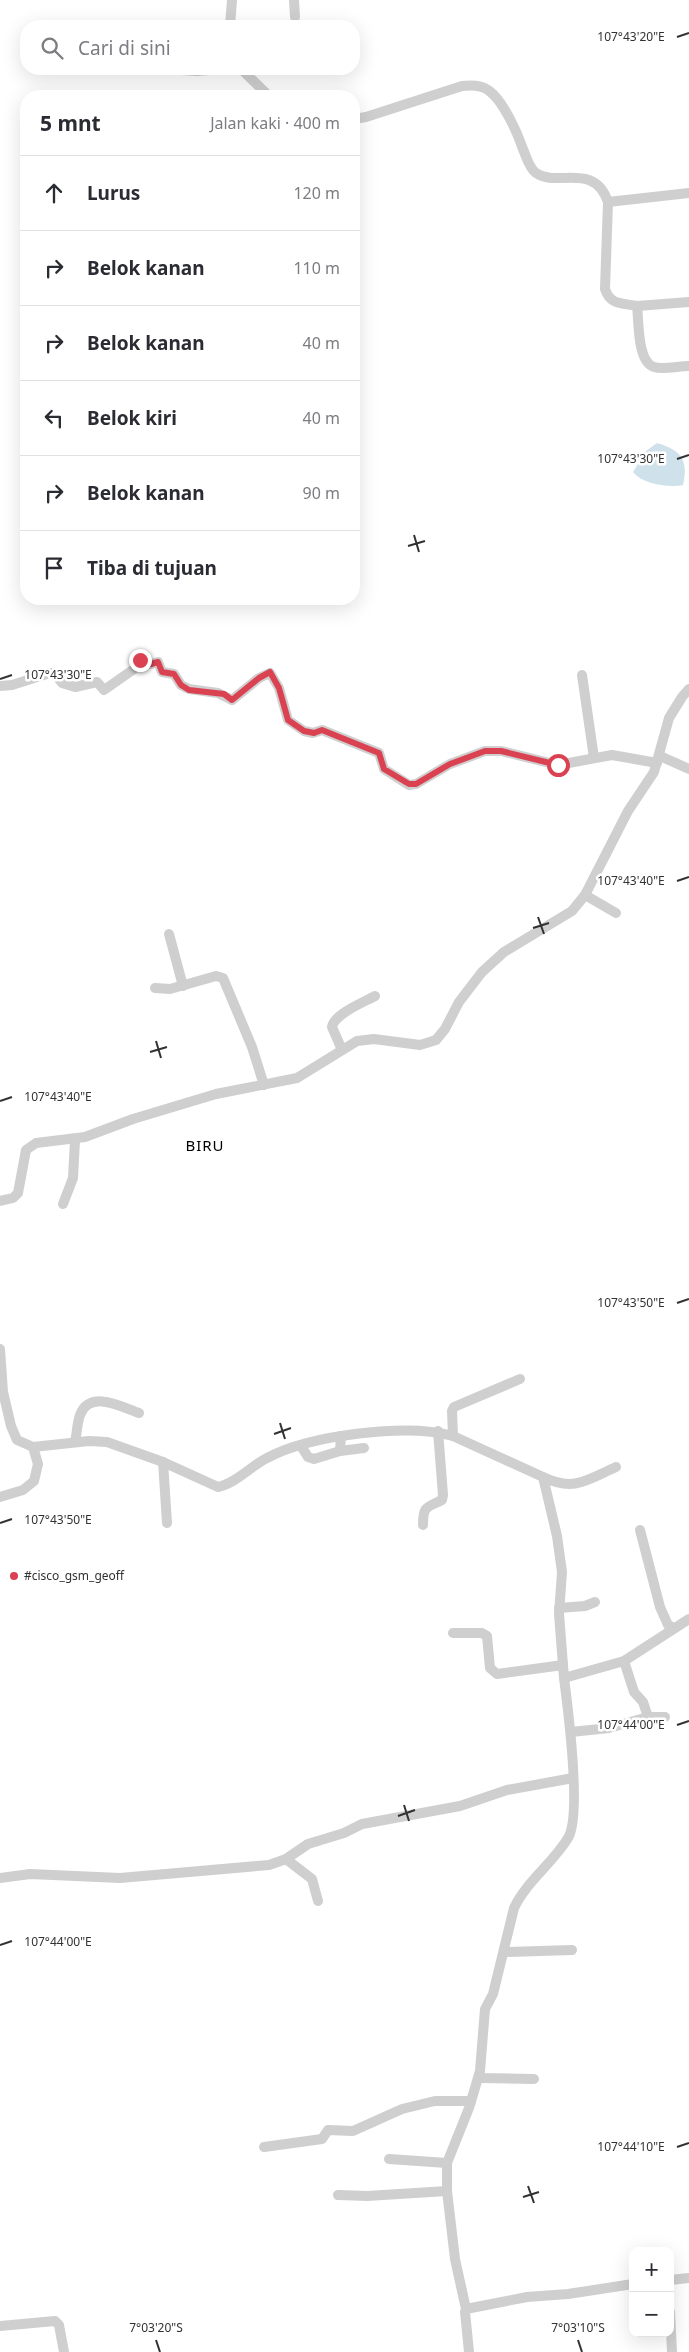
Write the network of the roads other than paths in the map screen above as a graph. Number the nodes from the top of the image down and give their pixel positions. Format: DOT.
graph roads {
  1 [pos="232,0"];
  2 [pos="294,0"];
  3 [pos="295,18"];
  4 [pos="230,20"];
  5 [pos="247,75"];
  6 [pos="263,90"];
  7 [pos="360,118"];
  8 [pos="689,193"];
  9 [pos="608,202"];
  10 [pos="689,302"];
  11 [pos="637,306"];
  12 [pos="689,366"];
  13 [pos="582,675"];
  14 [pos="0,686"];
  15 [pos="687,695"];
  16 [pos="594,758"];
  17 [pos="659,759"];
  18 [pos="689,769"];
  19 [pos="585,895"];
  20 [pos="616,913"];
  21 [pos="169,934"];
  22 [pos="183,986"];
  23 [pos="155,988"];
  24 [pos="376,996"];
  25 [pos="342,1050"];
  26 [pos="264,1085"];
  27 [pos="75,1140"];
  28 [pos="0,1201"];
  29 [pos="63,1204"];
  30 [pos="0,1348"];
  31 [pos="520,1379"];
  32 [pos="139,1413"];
  33 [pos="438,1431"];
  34 [pos="340,1436"];
  35 [pos="453,1436"];
  36 [pos="75,1442"];
  37 [pos="301,1446"];
  38 [pos="33,1447"];
  39 [pos="364,1448"];
  40 [pos="340,1451"];
  41 [pos="163,1462"];
  42 [pos="616,1467"];
  43 [pos="542,1477"];
  44 [pos="0,1498"];
  45 [pos="167,1523"];
  46 [pos="423,1525"];
  47 [pos="640,1530"];
  48 [pos="595,1602"];
  49 [pos="559,1608"];
  50 [pos="689,1619"];
  51 [pos="674,1628"];
  52 [pos="453,1634"];
  53 [pos="624,1661"];
  54 [pos="563,1665"];
  55 [pos="564,1678"];
  56 [pos="648,1717"];
  57 [pos="666,1717"];
  58 [pos="570,1732"];
  59 [pos="573,1778"];
  60 [pos="286,1859"];
  61 [pos="0,1878"];
  62 [pos="318,1901"];
  63 [pos="572,1950"];
  64 [pos="504,1952"];
  65 [pos="478,2078"];
  66 [pos="534,2079"];
  67 [pos="471,2101"];
  68 [pos="264,2147"];
  69 [pos="389,2160"];
  70 [pos="447,2162"];
  71 [pos="447,2191"];
  72 [pos="338,2195"];
  73 [pos="689,2278"];
  74 [pos="674,2280"];
  75 [pos="629,2285"];
  76 [pos="466,2309"];
  77 [pos="0,2326"];
  78 [pos="671,2337"];
  79 [pos="64,2352"];
  80 [pos="469,2352"];
  81 [pos="672,2352"];
  1 -- 4 [label="street"];
  2 -- 3 [label="street"];
  5 -- 6 [label="street"];
  7 -- 9 [label="street"];
  8 -- 9 [label="street"];
  9 -- 11 [label="street"];
  10 -- 11 [label="street"];
  11 -- 12 [label="street"];
  13 -- 16 [label="street"];
  14 -- 16 [label="street"];
  15 -- 17 [label="street"];
  16 -- 17 [label="street"];
  17 -- 18 [label="street"];
  17 -- 19 [label="street"];
  19 -- 20 [label="street"];
  19 -- 25 [label="street"];
  21 -- 22 [label="street"];
  22 -- 23 [label="street"];
  22 -- 26 [label="street"];
  24 -- 25 [label="street"];
  25 -- 26 [label="street"];
  26 -- 27 [label="street"];
  27 -- 28 [label="street"];
  27 -- 29 [label="street"];
  30 -- 38 [label="street"];
  31 -- 35 [label="street"];
  32 -- 36 [label="street"];
  33 -- 34 [label="street"];
  33 -- 35 [label="street"];
  33 -- 46 [label="street"];
  34 -- 37 [label="street"];
  34 -- 40 [label="street"];
  35 -- 43 [label="street"];
  36 -- 38 [label="street"];
  36 -- 41 [label="street"];
  37 -- 40 [label="street"];
  37 -- 41 [label="street"];
  38 -- 44 [label="street"];
  39 -- 40 [label="street"];
  41 -- 45 [label="street"];
  42 -- 43 [label="street"];
  43 -- 49 [label="street"];
  47 -- 51 [label="street"];
  48 -- 49 [label="street"];
  49 -- 54 [label="street"];
  50 -- 51 [label="street"];
  51 -- 53 [label="street"];
  52 -- 54 [label="street"];
  53 -- 55 [label="street"];
  53 -- 56 [label="street"];
  54 -- 55 [label="street"];
  55 -- 58 [label="street"];
  56 -- 57 [label="street"];
  56 -- 58 [label="street"];
  58 -- 59 [label="street"];
  59 -- 60 [label="street"];
  59 -- 64 [label="street"];
  60 -- 61 [label="street"];
  60 -- 62 [label="street"];
  63 -- 64 [label="street"];
  64 -- 65 [label="street"];
  65 -- 66 [label="street"];
  65 -- 67 [label="street"];
  67 -- 68 [label="street"];
  67 -- 70 [label="street"];
  69 -- 70 [label="street"];
  70 -- 71 [label="street"];
  71 -- 72 [label="street"];
  71 -- 76 [label="street"];
  73 -- 74 [label="street"];
  75 -- 76 [label="street"];
  76 -- 80 [label="street"];
  77 -- 79 [label="street"];
  78 -- 81 [label="street"];
}
